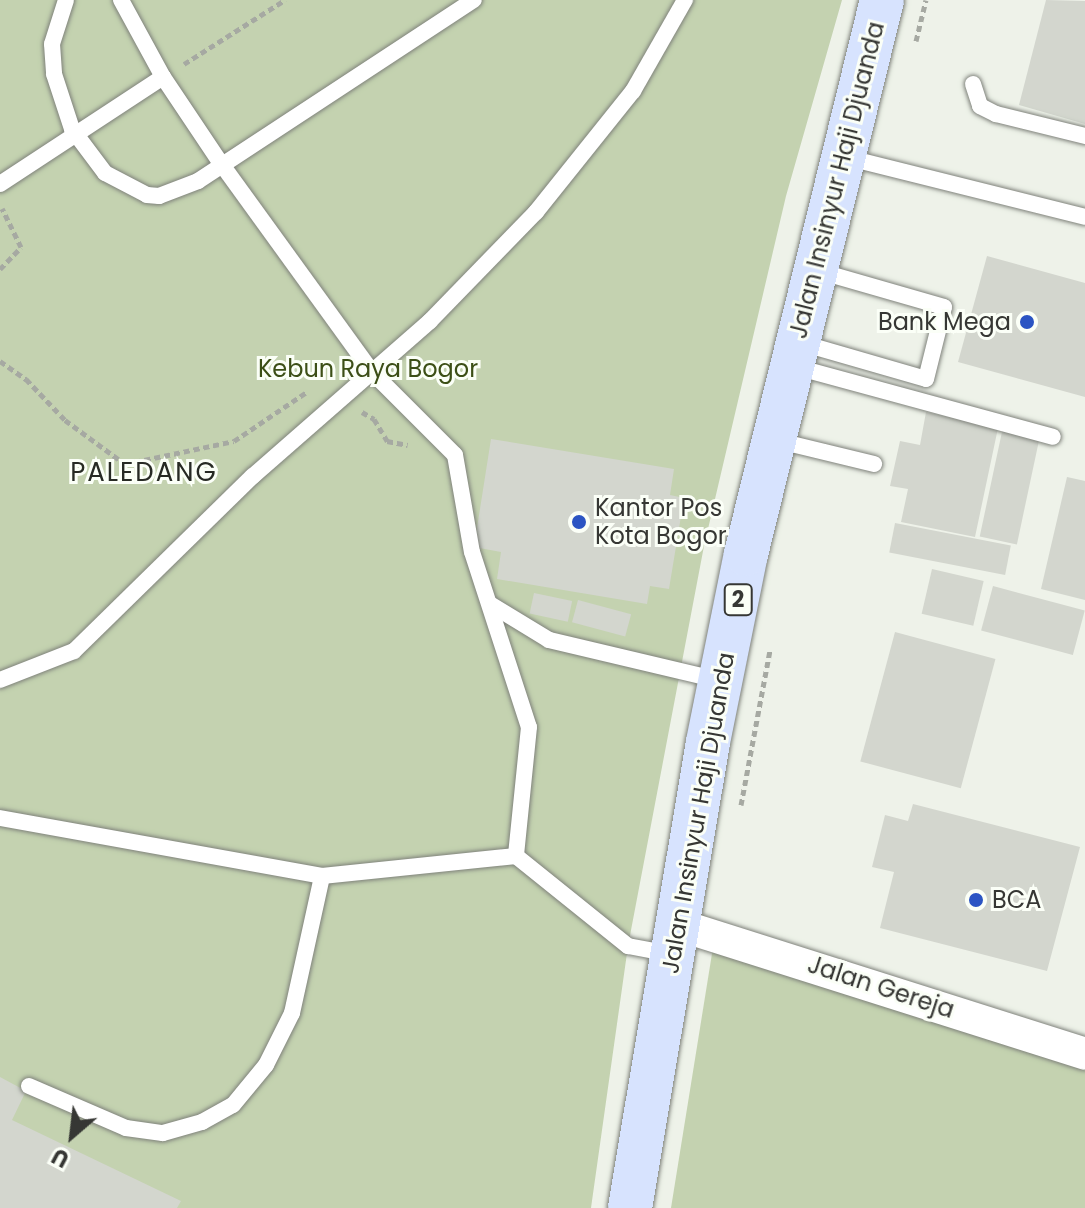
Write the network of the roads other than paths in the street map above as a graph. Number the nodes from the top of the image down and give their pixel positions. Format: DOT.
graph roads {
  1 [pos="66,0"];
  2 [pos="121,0"];
  3 [pos="474,0"];
  4 [pos="685,0"];
  5 [pos="882,0"];
  6 [pos="163,77"];
  7 [pos="973,84"];
  8 [pos="77,135"];
  9 [pos="1085,136"];
  10 [pos="843,156"];
  11 [pos="220,162"];
  12 [pos="0,184"];
  13 [pos="1085,217"];
  14 [pos="814,269"];
  15 [pos="794,353"];
  16 [pos="372,372"];
  17 [pos="1053,437"];
  18 [pos="773,439"];
  19 [pos="874,464"];
  20 [pos="490,604"];
  21 [pos="0,680"];
  22 [pos="721,681"];
  23 [pos="0,818"];
  24 [pos="516,856"];
  25 [pos="322,876"];
  26 [pos="674,939"];
  27 [pos="1085,1054"];
  28 [pos="29,1086"];
  29 [pos="630,1208"];
  1 -- 8 [label="lane"];
  2 -- 6 [label="lane"];
  3 -- 11 [label="lane"];
  4 -- 16 [label="lane"];
  5 -- 10 [label="main road, Jalan Insinyur Haji Djuanda / 2"];
  6 -- 8 [label="lane"];
  6 -- 11 [label="lane"];
  7 -- 9 [label="lane"];
  8 -- 11 [label="lane"];
  8 -- 12 [label="lane"];
  10 -- 13 [label="lane"];
  10 -- 14 [label="main road, Jalan Insinyur Haji Djuanda / 2"];
  11 -- 16 [label="lane"];
  14 -- 15 [label="main road, Jalan Insinyur Haji Djuanda / 2"];
  14 -- 15 [label="lane"];
  15 -- 17 [label="lane"];
  15 -- 18 [label="main road, Jalan Insinyur Haji Djuanda / 2"];
  16 -- 20 [label="lane"];
  16 -- 21 [label="lane"];
  18 -- 19 [label="lane"];
  18 -- 22 [label="main road, Jalan Insinyur Haji Djuanda / 2"];
  20 -- 22 [label="lane"];
  20 -- 24 [label="lane"];
  22 -- 26 [label="main road, Jalan Insinyur Haji Djuanda / 2"];
  23 -- 25 [label="lane"];
  24 -- 25 [label="lane"];
  24 -- 26 [label="lane"];
  25 -- 28 [label="lane"];
  26 -- 27 [label="street, Jalan Gereja"];
  26 -- 29 [label="main road, Jalan Insinyur Haji Djuanda / 2"];
}
